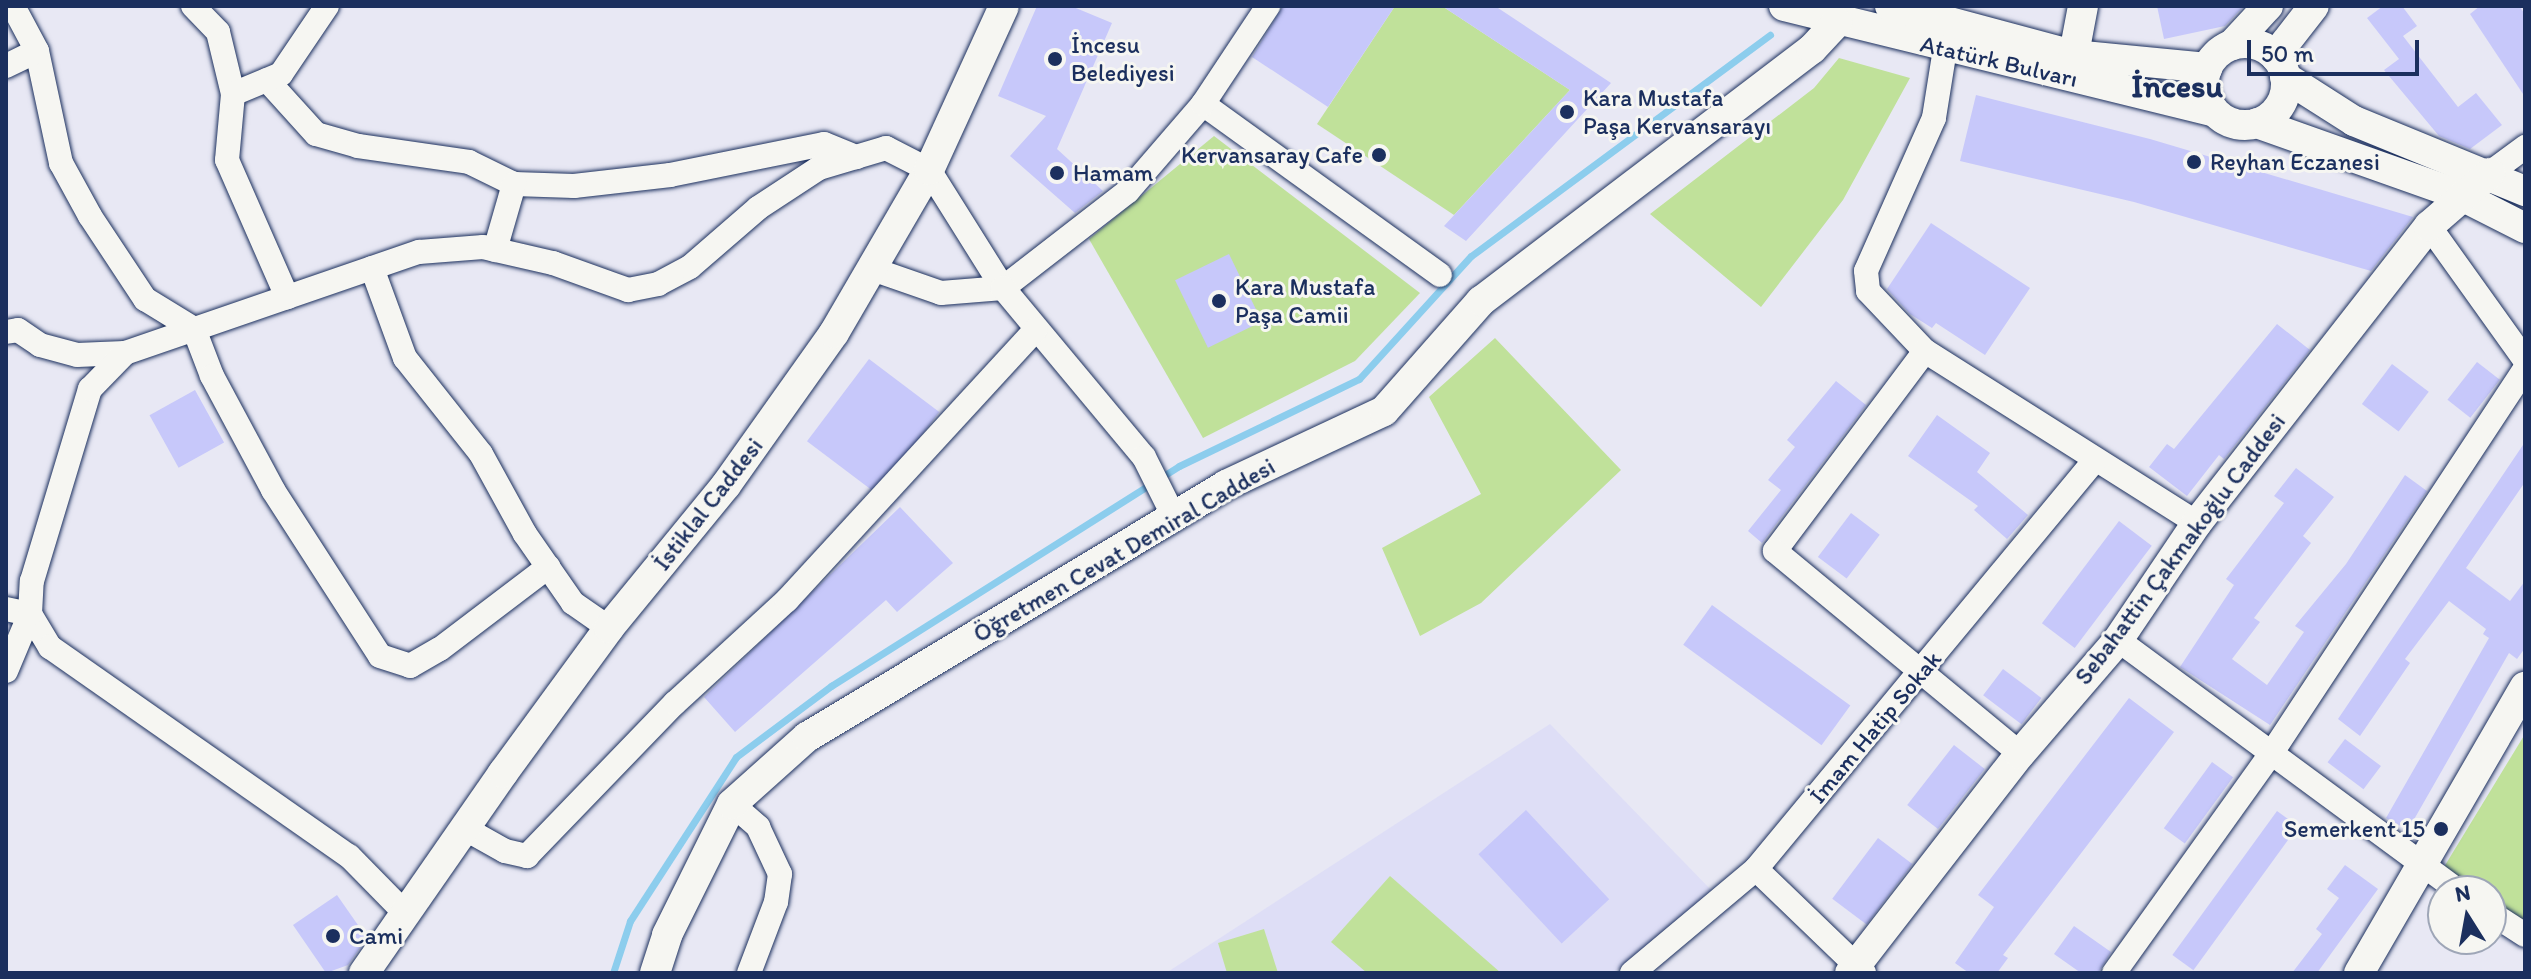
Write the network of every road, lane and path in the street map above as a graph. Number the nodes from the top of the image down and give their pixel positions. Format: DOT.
graph roads {
  1 [pos="13,6"];
  2 [pos="193,6"];
  3 [pos="327,6"];
  4 [pos="1004,6"];
  5 [pos="1268,6"];
  6 [pos="1784,6"];
  7 [pos="1890,6"];
  8 [pos="2083,6"];
  9 [pos="2268,6"];
  10 [pos="2314,6"];
  11 [pos="1837,22"];
  12 [pos="2232,45"];
  13 [pos="1945,49"];
  14 [pos="37,51"];
  15 [pos="6,66"];
  16 [pos="2072,66"];
  17 [pos="2280,67"];
  18 [pos="2207,68"];
  19 [pos="267,80"];
  20 [pos="233,94"];
  21 [pos="1203,104"];
  22 [pos="2214,112"];
  23 [pos="2257,123"];
  24 [pos="2525,147"];
  25 [pos="856,157"];
  26 [pos="929,170"];
  27 [pos="2490,173"];
  28 [pos="514,184"];
  29 [pos="2525,191"];
  30 [pos="2460,195"];
  31 [pos="2429,226"];
  32 [pos="2525,228"];
  33 [pos="495,250"];
  34 [pos="372,268"];
  35 [pos="875,270"];
  36 [pos="1440,275"];
  37 [pos="1003,288"];
  38 [pos="287,297"];
  39 [pos="194,329"];
  40 [pos="1035,330"];
  41 [pos="6,332"];
  42 [pos="1925,351"];
  43 [pos="125,353"];
  44 [pos="2525,360"];
  45 [pos="2525,369"];
  46 [pos="2095,460"];
  47 [pos="1169,506"];
  48 [pos="2197,523"];
  49 [pos="548,567"];
  50 [pos="18,611"];
  51 [pos="609,628"];
  52 [pos="2118,640"];
  53 [pos="6,671"];
  54 [pos="1922,672"];
  55 [pos="2525,687"];
  56 [pos="2020,754"];
  57 [pos="2271,754"];
  58 [pos="732,804"];
  59 [pos="464,828"];
  60 [pos="2420,865"];
  61 [pos="1756,869"];
  62 [pos="2435,875"];
  63 [pos="405,913"];
  64 [pos="2507,923"];
  65 [pos="2525,935"];
  66 [pos="1857,971"];
  67 [pos="364,973"];
  68 [pos="655,973"];
  69 [pos="749,973"];
  70 [pos="1632,973"];
  71 [pos="2114,973"];
  72 [pos="2359,973"];
  1 -- 14 [label="street"];
  2 -- 20 [label="street"];
  3 -- 19 [label="street"];
  4 -- 26 [label="main road, İstiklal Caddesi"];
  5 -- 21 [label="street"];
  6 -- 11 [label="main road, Atatürk Bulvarı"];
  7 -- 16 [label="main road, Atatürk Bulvarı"];
  8 -- 16 [label="main road"];
  9 -- 12 [label="main road"];
  10 -- 17 [label="main road"];
  11 -- 13 [label="main road, Atatürk Bulvarı"];
  11 -- 47 [label="main road, Öğretmen Cevat Demiral Caddesi"];
  12 -- 17 [label="main road"];
  12 -- 18 [label="main road"];
  13 -- 16 [label="main road, Atatürk Bulvarı"];
  13 -- 42 [label="street"];
  14 -- 15 [label="street"];
  14 -- 39 [label="street"];
  16 -- 18 [label="main road, Atatürk Bulvarı"];
  16 -- 22 [label="main road, Atatürk Bulvarı"];
  17 -- 23 [label="main road"];
  17 -- 27 [label="main road"];
  18 -- 22 [label="main road"];
  19 -- 20 [label="street"];
  19 -- 28 [label="street"];
  20 -- 38 [label="street"];
  21 -- 36 [label="street"];
  21 -- 37 [label="street"];
  22 -- 23 [label="main road"];
  23 -- 30 [label="main road"];
  24 -- 27 [label="street"];
  25 -- 26 [label="street"];
  25 -- 28 [label="street"];
  25 -- 33 [label="street"];
  26 -- 35 [label="main road, İstiklal Caddesi"];
  26 -- 37 [label="street"];
  27 -- 29 [label="main road"];
  27 -- 30 [label="main road, Sebahattin Çakmakoğlu Caddesi"];
  28 -- 33 [label="street"];
  30 -- 31 [label="main road, Sebahattin Çakmakoğlu Caddesi"];
  30 -- 32 [label="main road"];
  31 -- 44 [label="street"];
  31 -- 48 [label="main road, Sebahattin Çakmakoğlu Caddesi"];
  33 -- 34 [label="street"];
  34 -- 38 [label="street"];
  34 -- 49 [label="street"];
  35 -- 37 [label="street"];
  35 -- 51 [label="main road, İstiklal Caddesi"];
  37 -- 40 [label="street"];
  38 -- 39 [label="street"];
  39 -- 43 [label="street"];
  39 -- 49 [label="street"];
  40 -- 47 [label="street"];
  40 -- 59 [label="street"];
  41 -- 43 [label="street"];
  42 -- 46 [label="street"];
  42 -- 54 [label="street"];
  43 -- 50 [label="street"];
  45 -- 57 [label="street"];
  46 -- 48 [label="street"];
  46 -- 54 [label="street, İmam Hatip Sokak"];
  47 -- 58 [label="main road, Öğretmen Cevat Demiral Caddesi"];
  48 -- 52 [label="main road, Sebahattin Çakmakoğlu Caddesi"];
  49 -- 51 [label="street"];
  50 -- 53 [label="street"];
  50 -- 63 [label="street"];
  51 -- 59 [label="main road, İstiklal Caddesi"];
  52 -- 56 [label="main road, Sebahattin Çakmakoğlu Caddesi"];
  52 -- 57 [label="street"];
  54 -- 56 [label="street"];
  54 -- 61 [label="street, İmam Hatip Sokak"];
  55 -- 60 [label="main road"];
  56 -- 66 [label="main road, Sebahattin Çakmakoğlu Caddesi"];
  57 -- 60 [label="street"];
  57 -- 71 [label="street"];
  58 -- 68 [label="main road, Öğretmen Cevat Demiral Caddesi"];
  58 -- 69 [label="street"];
  59 -- 63 [label="main road, İstiklal Caddesi"];
  60 -- 62 [label="street"];
  60 -- 72 [label="main road"];
  61 -- 66 [label="street"];
  61 -- 70 [label="street, İmam Hatip Sokak"];
  63 -- 67 [label="main road, İstiklal Caddesi"];
  64 -- 65 [label="street"];
}
